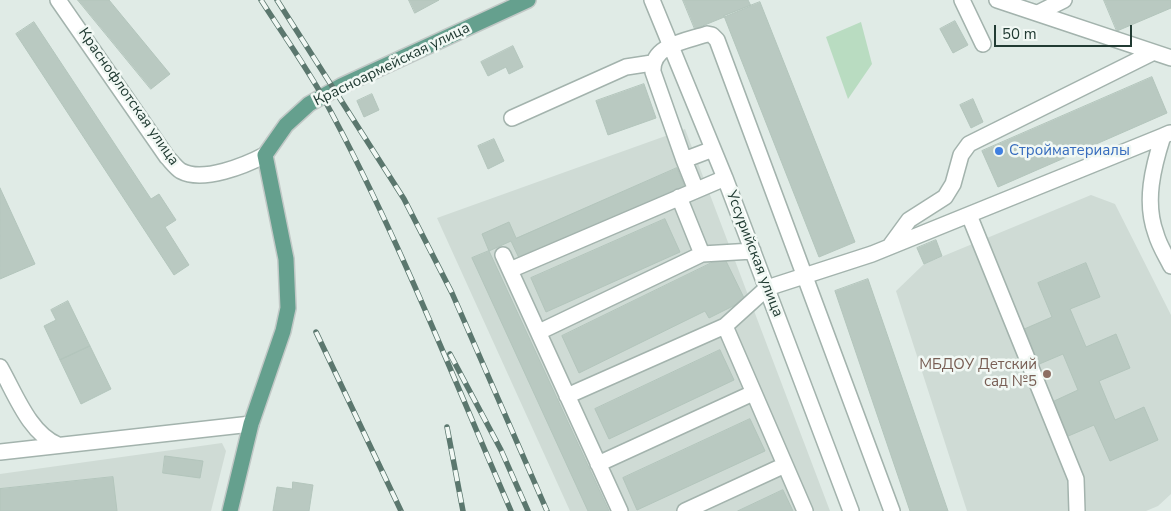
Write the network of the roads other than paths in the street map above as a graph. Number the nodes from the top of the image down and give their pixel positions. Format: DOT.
graph roads {
  1 [pos="58,0"];
  2 [pos="528,0"];
  3 [pos="652,0"];
  4 [pos="962,0"];
  5 [pos="997,0"];
  6 [pos="1064,0"];
  7 [pos="1038,13"];
  8 [pos="983,44"];
  9 [pos="672,46"];
  10 [pos="1152,53"];
  11 [pos="1171,58"];
  12 [pos="652,63"];
  13 [pos="512,118"];
  14 [pos="1167,134"];
  15 [pos="713,149"];
  16 [pos="266,154"];
  17 [pos="684,160"];
  18 [pos="724,178"];
  19 [pos="696,190"];
  20 [pos="679,197"];
  21 [pos="969,215"];
  22 [pos="890,246"];
  23 [pos="753,251"];
  24 [pos="702,254"];
  25 [pos="503,255"];
  26 [pos="1171,266"];
  27 [pos="510,270"];
  28 [pos="806,276"];
  29 [pos="766,288"];
  30 [pos="725,326"];
  31 [pos="539,332"];
  32 [pos="0,367"];
  33 [pos="753,393"];
  34 [pos="567,396"];
  35 [pos="251,424"];
  36 [pos="58,445"];
  37 [pos="0,452"];
  38 [pos="598,464"];
  39 [pos="784,465"];
  40 [pos="230,511"];
  41 [pos="620,511"];
  42 [pos="685,511"];
  43 [pos="804,511"];
  44 [pos="851,511"];
  45 [pos="892,511"];
  46 [pos="1077,511"];
  1 -- 16 [label="street, Краснофлотская улица"];
  2 -- 16 [label="main road, Красноармейская улица"];
  3 -- 9 [label="street, Уссурийская улица"];
  4 -- 8 [label="street"];
  5 -- 7 [label="street"];
  6 -- 7 [label="street"];
  7 -- 10 [label="street"];
  9 -- 12 [label="street"];
  9 -- 15 [label="street, Уссурийская улица"];
  9 -- 28 [label="street"];
  10 -- 11 [label="street"];
  10 -- 22 [label="street"];
  12 -- 13 [label="street"];
  12 -- 17 [label="street"];
  14 -- 21 [label="street"];
  14 -- 26 [label="street"];
  15 -- 17 [label="street"];
  15 -- 18 [label="street, Уссурийская улица"];
  16 -- 35 [label="main road"];
  17 -- 19 [label="street"];
  18 -- 19 [label="street"];
  18 -- 23 [label="street, Уссурийская улица"];
  19 -- 20 [label="street"];
  20 -- 24 [label="street"];
  20 -- 27 [label="street"];
  21 -- 22 [label="street"];
  21 -- 46 [label="street"];
  22 -- 28 [label="street"];
  23 -- 24 [label="street"];
  23 -- 29 [label="street, Уссурийская улица"];
  24 -- 31 [label="street"];
  25 -- 27 [label="street"];
  27 -- 31 [label="street"];
  28 -- 29 [label="street"];
  28 -- 45 [label="street"];
  29 -- 30 [label="street"];
  29 -- 44 [label="street, Уссурийская улица"];
  30 -- 33 [label="street"];
  30 -- 34 [label="street"];
  31 -- 34 [label="street"];
  32 -- 36 [label="street"];
  33 -- 38 [label="street"];
  33 -- 39 [label="street"];
  34 -- 38 [label="street"];
  35 -- 36 [label="street"];
  35 -- 40 [label="main road"];
  36 -- 37 [label="street"];
  38 -- 41 [label="street"];
  39 -- 42 [label="street"];
  39 -- 43 [label="street"];
}
